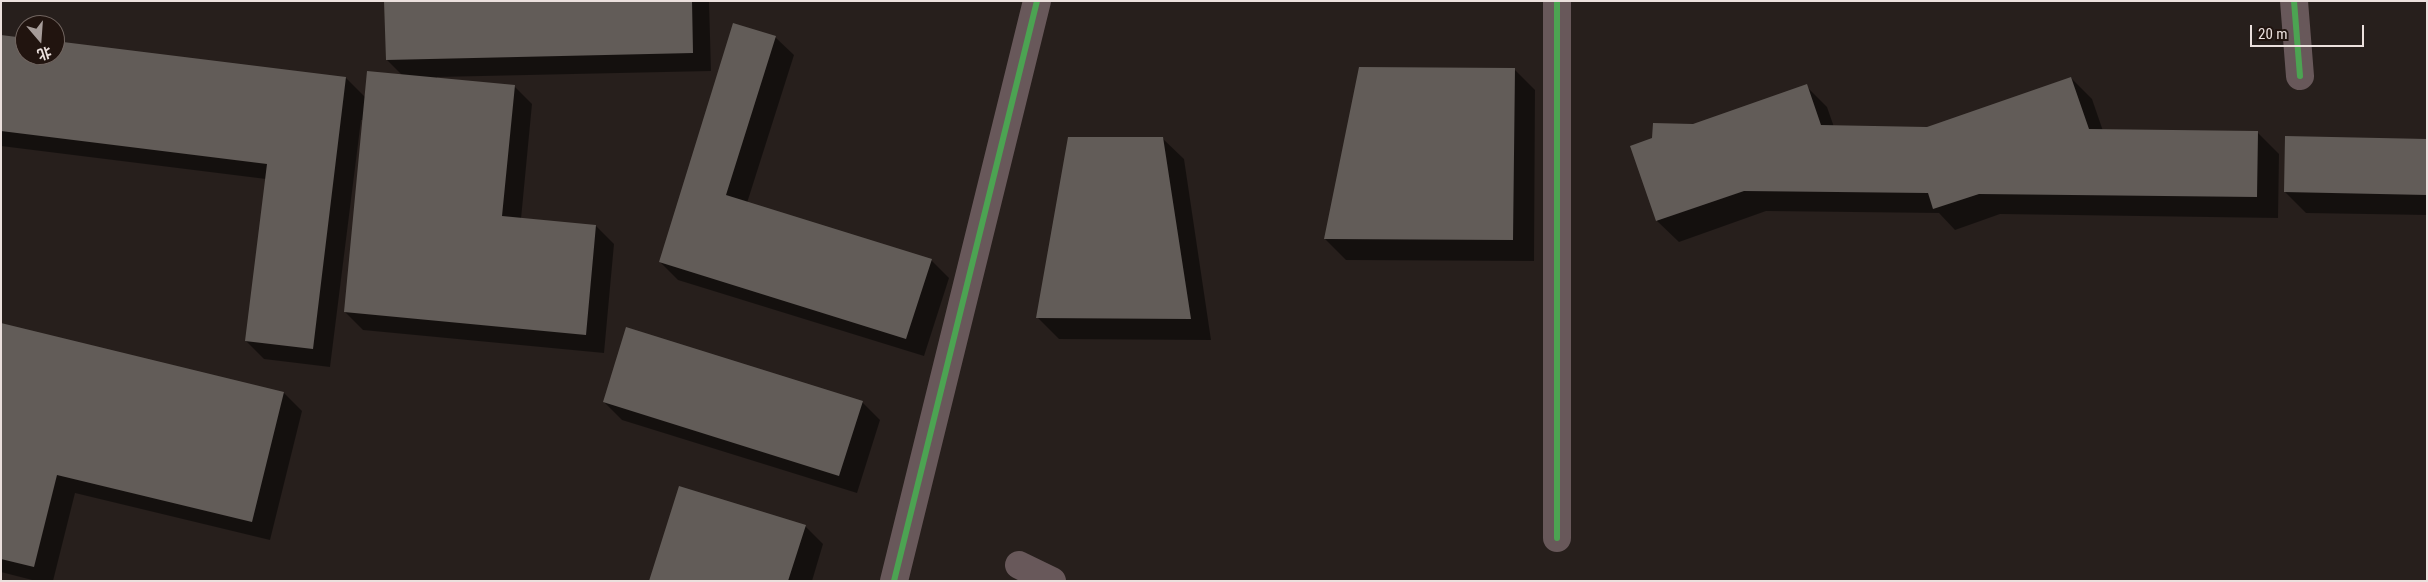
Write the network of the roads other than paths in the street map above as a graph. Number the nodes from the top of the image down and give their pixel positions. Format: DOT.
graph roads {
  1 [pos="1037,1"];
  2 [pos="1557,1"];
  3 [pos="2294,1"];
  4 [pos="2300,76"];
  5 [pos="1557,538"];
  6 [pos="1019,566"];
  7 [pos="894,581"];
  8 [pos="1052,581"];
  1 -- 7 [label="street"];
  2 -- 5 [label="street"];
  3 -- 4 [label="street"];
  6 -- 8 [label="street"];
}
